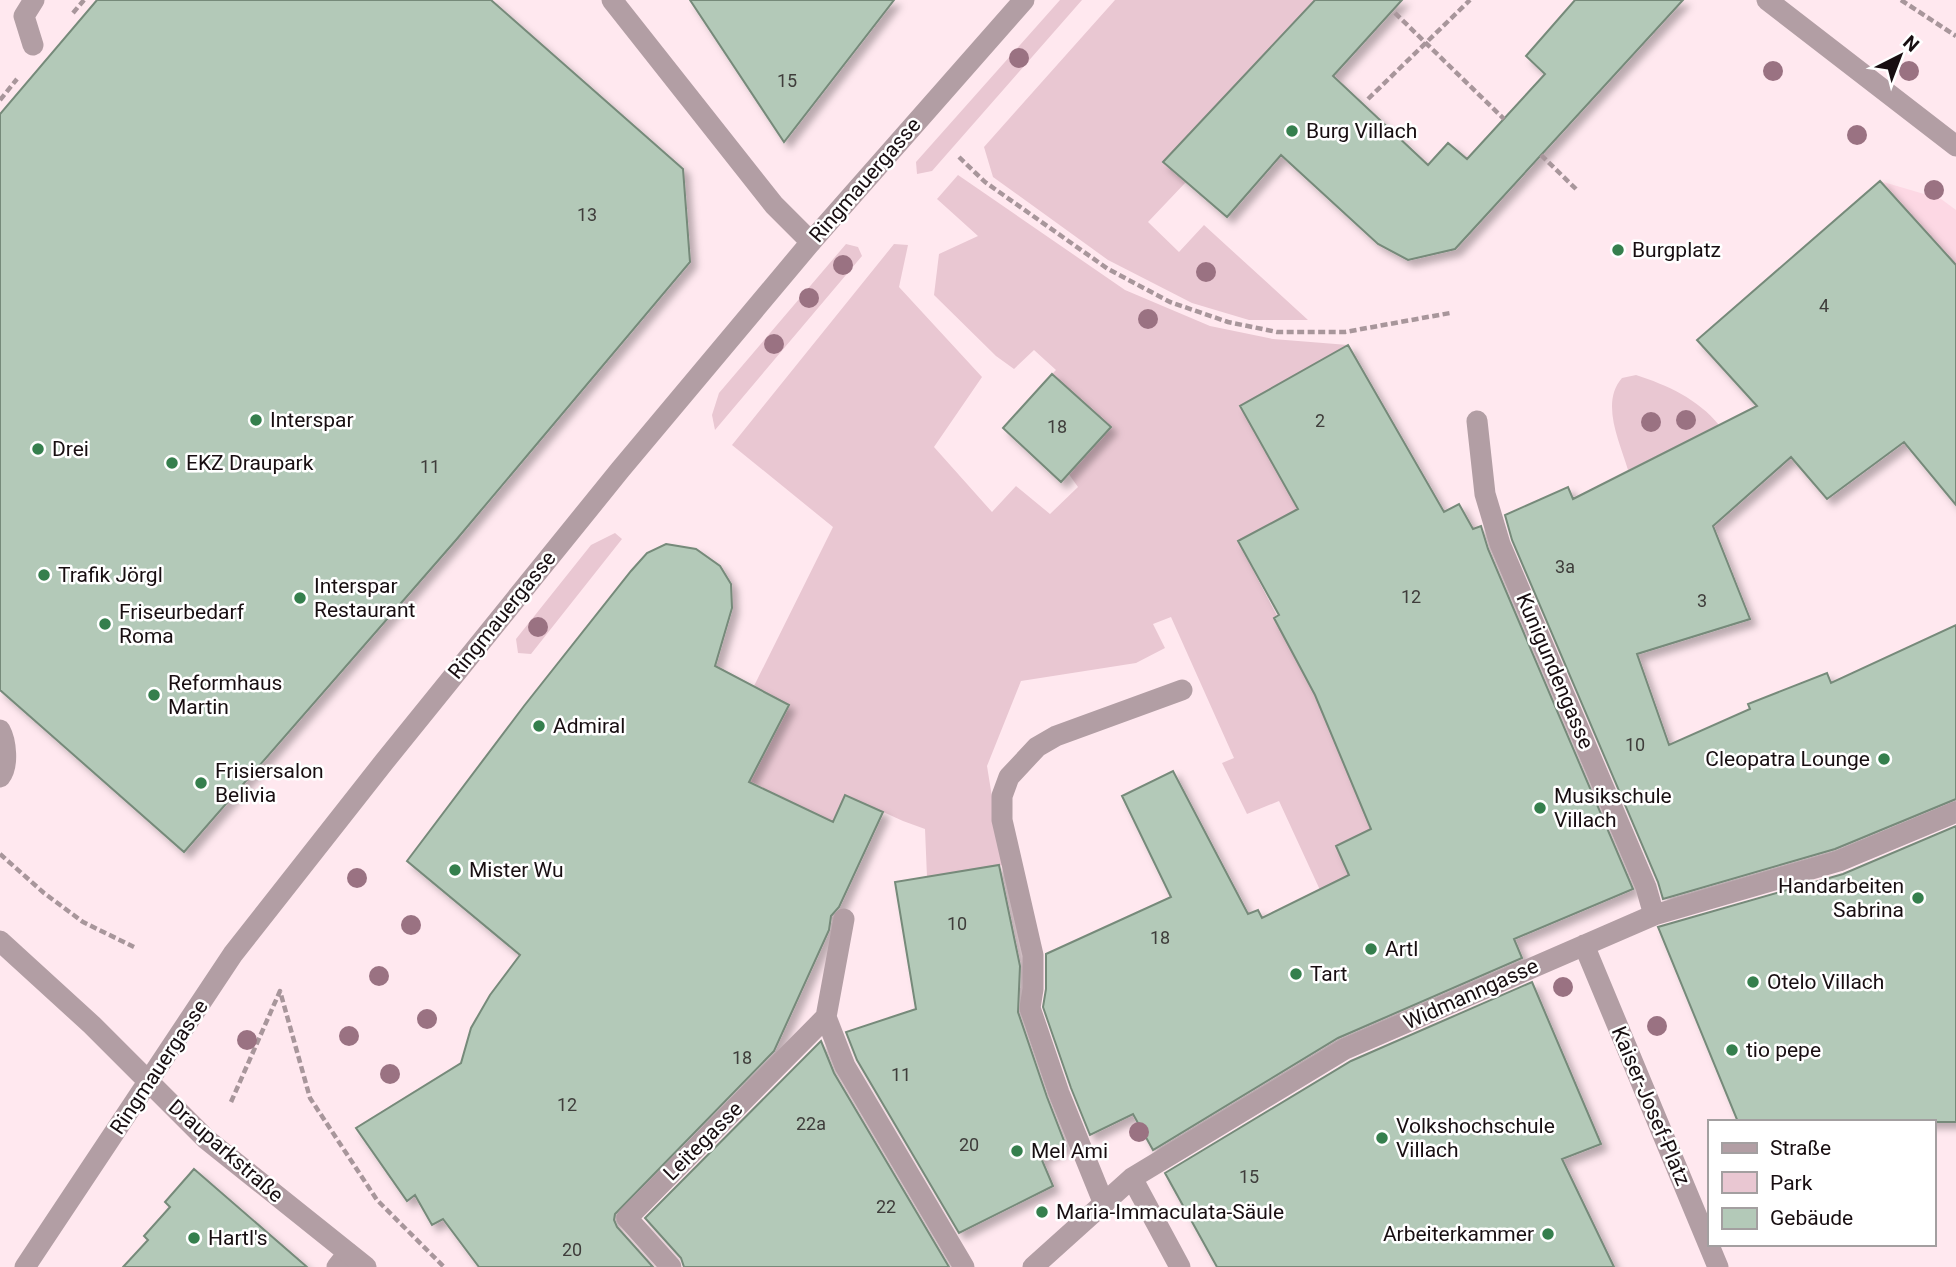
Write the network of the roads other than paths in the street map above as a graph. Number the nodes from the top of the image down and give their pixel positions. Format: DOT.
graph roads {
  1 [pos="34,0"];
  2 [pos="612,0"];
  3 [pos="1024,0"];
  4 [pos="1766,0"];
  5 [pos="33,45"];
  6 [pos="1956,146"];
  7 [pos="811,242"];
  8 [pos="1477,421"];
  9 [pos="1182,690"];
  10 [pos="0,730"];
  11 [pos="0,777"];
  12 [pos="1956,812"];
  13 [pos="1654,915"];
  14 [pos="844,919"];
  15 [pos="0,941"];
  16 [pos="1584,945"];
  17 [pos="826,1017"];
  18 [pos="150,1083"];
  19 [pos="1132,1178"];
  20 [pos="1104,1204"];
  21 [pos="1708,1243"];
  22 [pos="1709,1246"];
  23 [pos="343,1260"];
  24 [pos="25,1267"];
  25 [pos="366,1267"];
  26 [pos="671,1267"];
  27 [pos="964,1267"];
  28 [pos="1033,1267"];
  29 [pos="1180,1267"];
  30 [pos="1718,1267"];
  1 -- 5 [label="street"];
  2 -- 7 [label="street"];
  3 -- 7 [label="street, Ringmauergasse"];
  4 -- 6 [label="street"];
  7 -- 18 [label="street, Ringmauergasse"];
  8 -- 13 [label="street, Kunigundengasse"];
  9 -- 20 [label="street"];
  10 -- 11 [label="street"];
  12 -- 13 [label="street, Widmanngasse"];
  13 -- 16 [label="street, Widmanngasse"];
  14 -- 17 [label="street"];
  15 -- 18 [label="street, Drauparkstraße"];
  16 -- 19 [label="street, Widmanngasse"];
  16 -- 21 [label="street, Kaiser-Josef-Platz"];
  17 -- 26 [label="street, Leitegasse"];
  17 -- 27 [label="street"];
  18 -- 23 [label="street, Drauparkstraße"];
  18 -- 24 [label="street, Ringmauergasse"];
  19 -- 20 [label="street, Widmanngasse"];
  19 -- 29 [label="street"];
  20 -- 28 [label="street, Widmanngasse"];
  22 -- 30 [label="street, Kaiser-Josef-Platz"];
  23 -- 25 [label="street, Drauparkstraße"];
}
